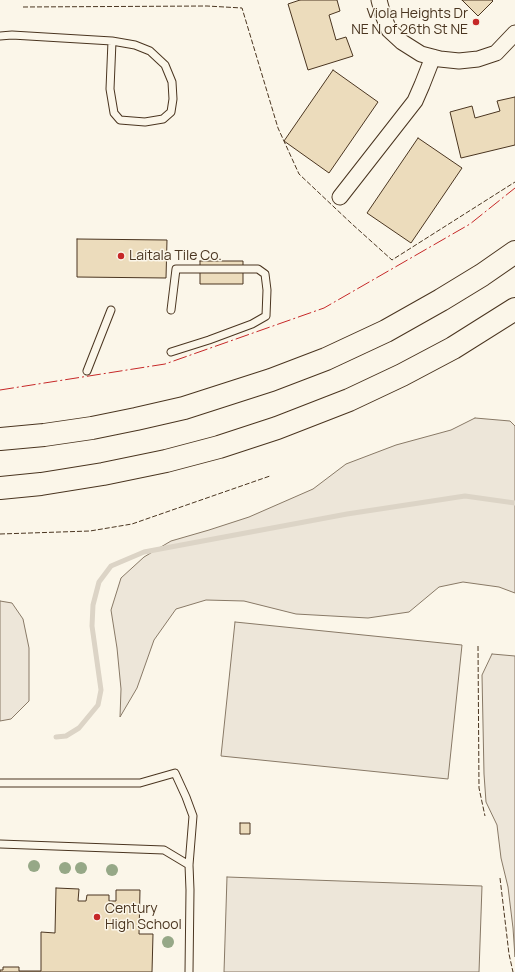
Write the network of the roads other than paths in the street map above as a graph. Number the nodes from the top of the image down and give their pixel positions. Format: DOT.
graph roads {
  1 [pos="379,0"];
  2 [pos="515,33"];
  3 [pos="0,36"];
  4 [pos="112,41"];
  5 [pos="433,57"];
  6 [pos="340,197"];
  7 [pos="515,252"];
  8 [pos="515,309"];
  9 [pos="111,310"];
  10 [pos="171,310"];
  11 [pos="171,352"];
  12 [pos="87,371"];
  13 [pos="0,439"];
  14 [pos="0,488"];
  15 [pos="0,784"];
  16 [pos="0,844"];
  17 [pos="189,865"];
  18 [pos="189,972"];
  1 -- 5 [label="street"];
  2 -- 5 [label="street"];
  3 -- 4 [label="lane"];
  4 -- 4 [label="lane"];
  5 -- 6 [label="street"];
  7 -- 13 [label="main road"];
  8 -- 14 [label="main road"];
  9 -- 12 [label="lane"];
  10 -- 11 [label="lane"];
  15 -- 17 [label="lane"];
  16 -- 17 [label="lane"];
  17 -- 18 [label="lane"];
}
